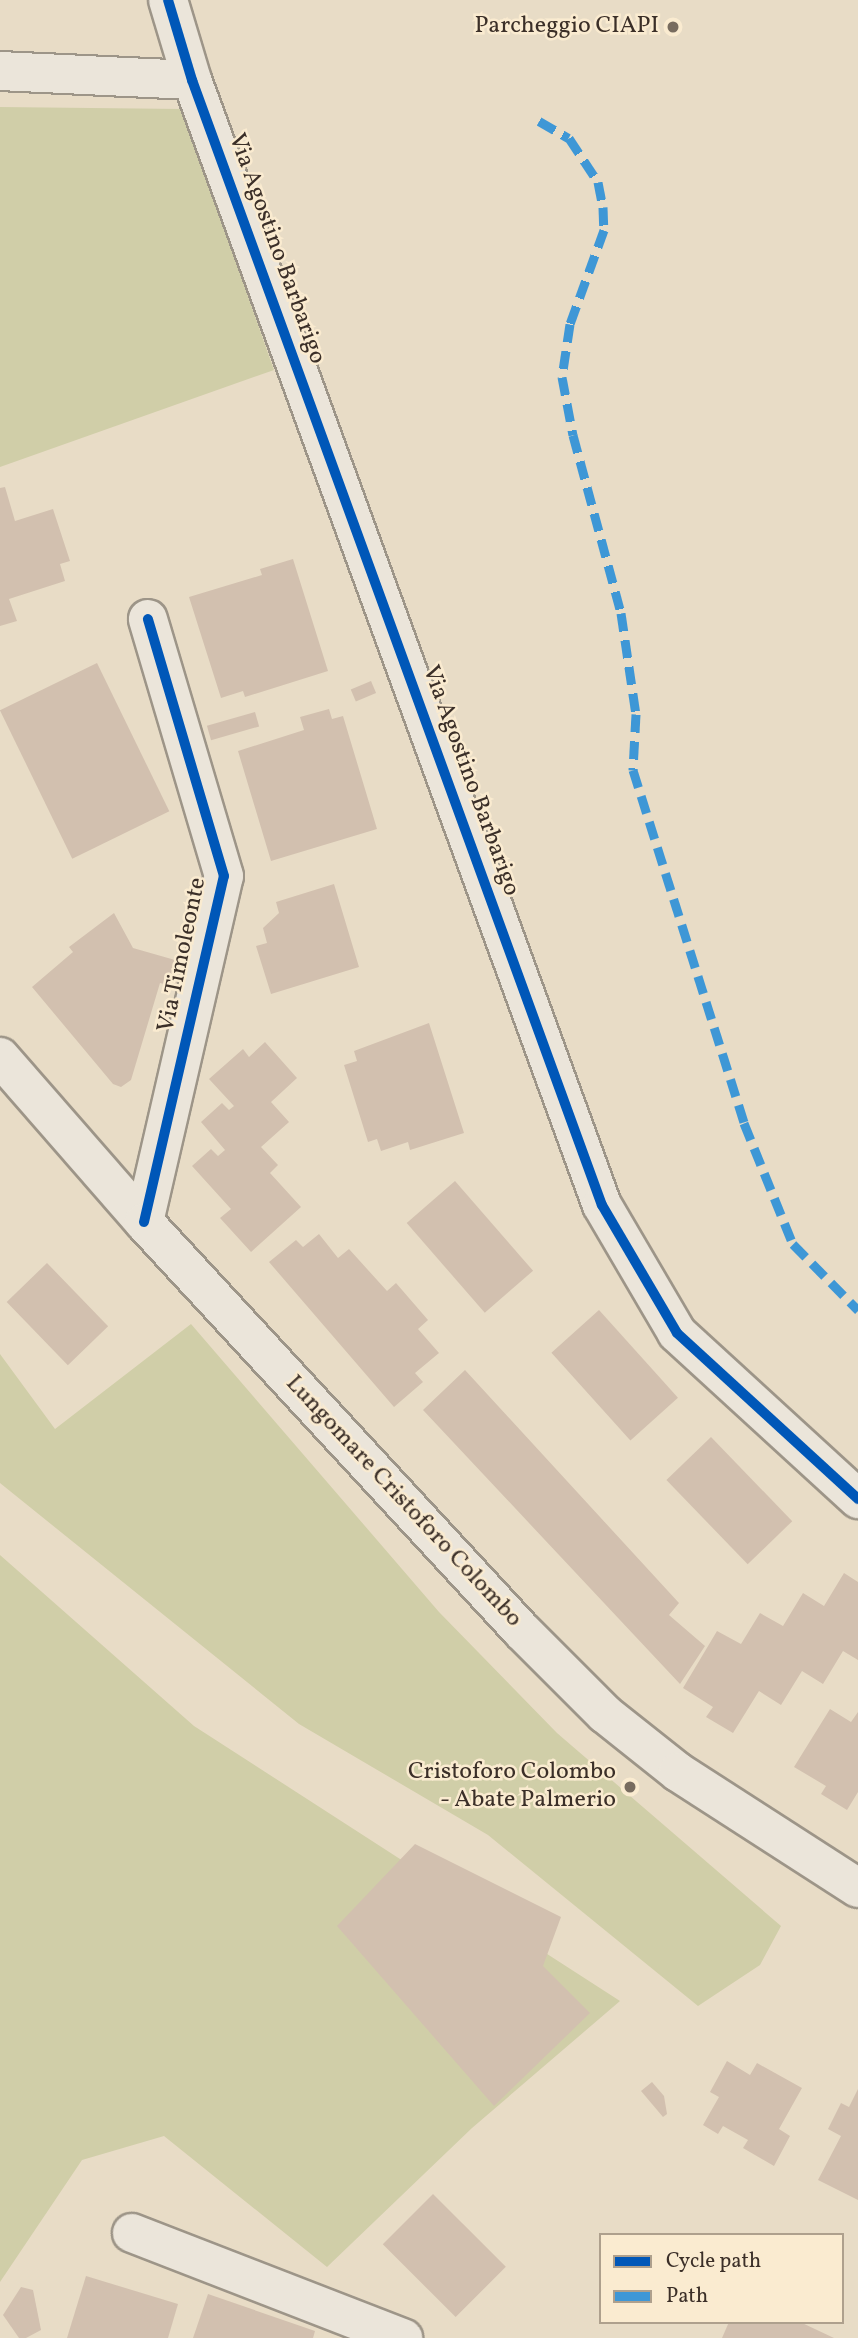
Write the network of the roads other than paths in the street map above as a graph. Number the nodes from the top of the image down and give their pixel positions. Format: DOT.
graph roads {
  1 [pos="168,0"];
  2 [pos="0,71"];
  3 [pos="192,80"];
  4 [pos="148,619"];
  5 [pos="0,1056"];
  6 [pos="144,1222"];
  7 [pos="858,1499"];
  8 [pos="858,1888"];
  9 [pos="132,2233"];
  10 [pos="403,2338"];
  1 -- 3 [label="street, Via Agostino Barbarigo"];
  2 -- 3 [label="street"];
  3 -- 7 [label="street, Via Agostino Barbarigo"];
  4 -- 6 [label="street, Via Timoleonte"];
  5 -- 6 [label="street, Lungomare Cristoforo Colombo"];
  6 -- 8 [label="street, Lungomare Cristoforo Colombo"];
  9 -- 10 [label="street"];
}
